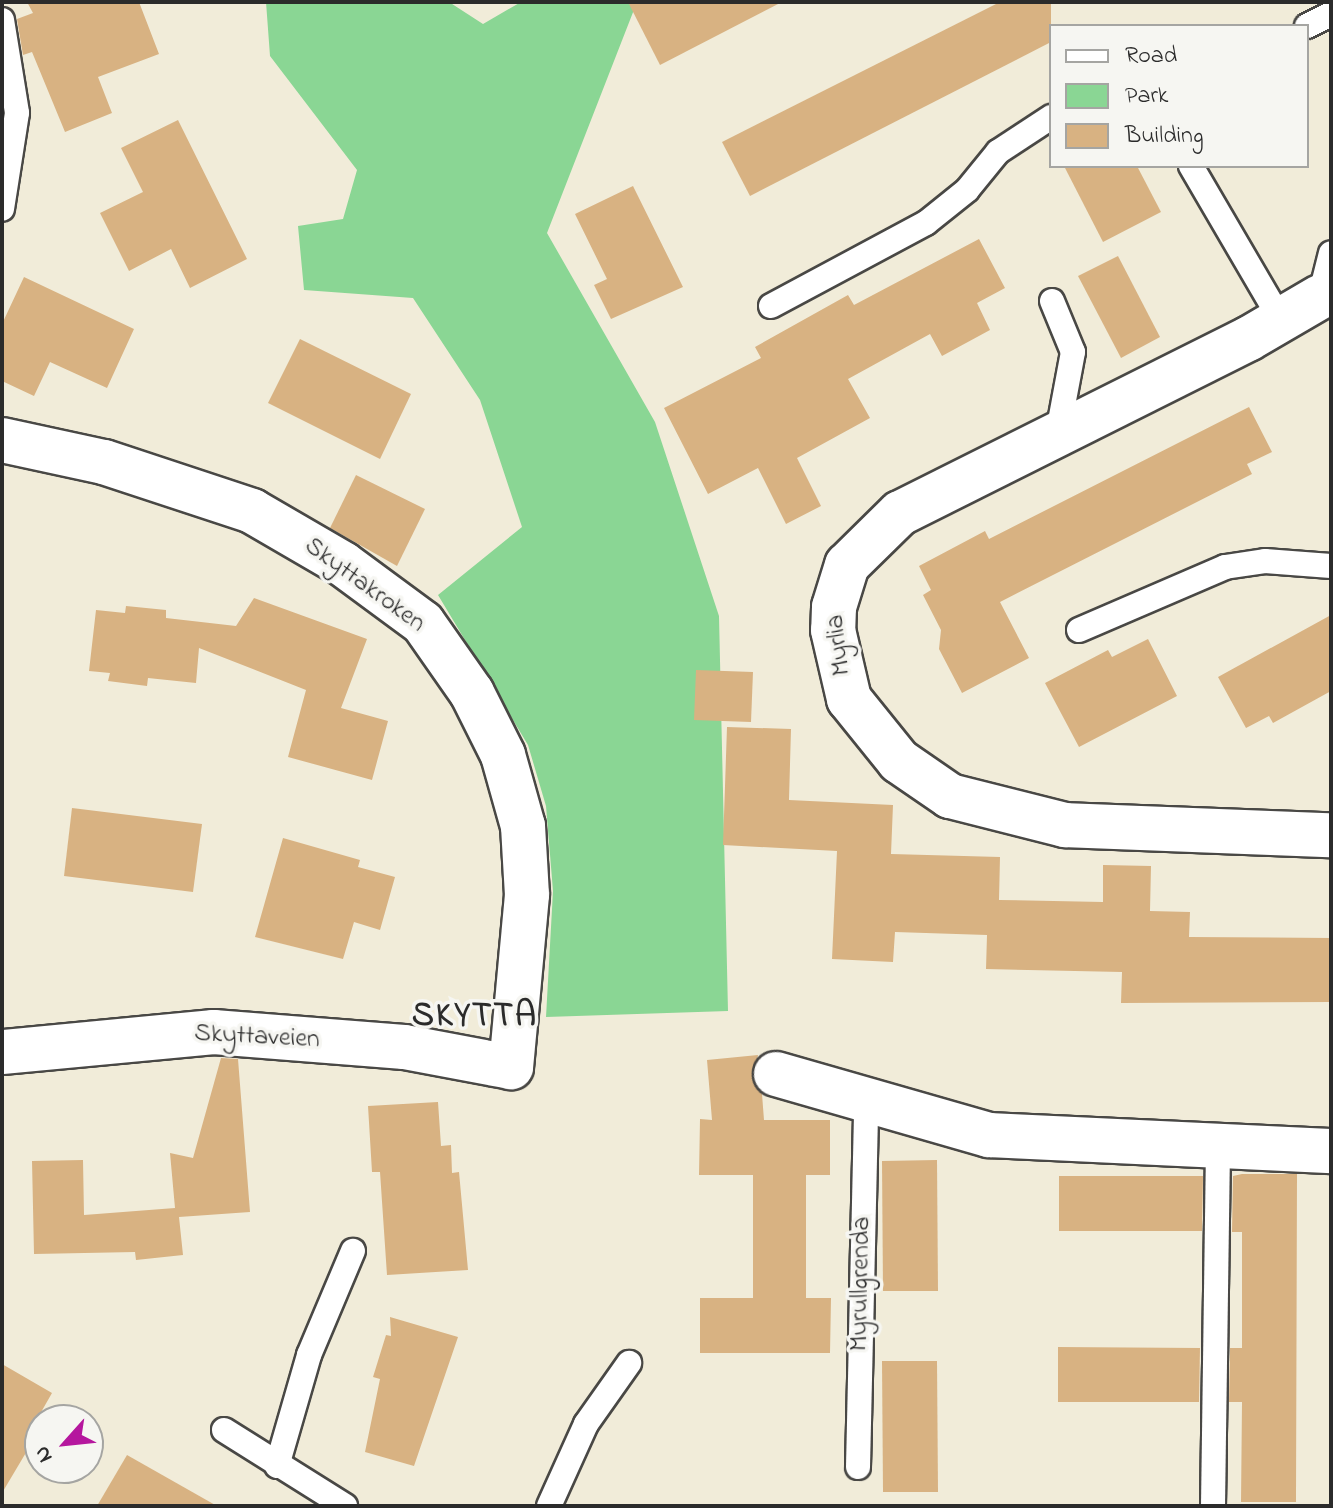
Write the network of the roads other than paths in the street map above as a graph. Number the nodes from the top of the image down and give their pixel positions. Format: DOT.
graph roads {
  1 [pos="1331,14"];
  2 [pos="2,20"];
  3 [pos="1309,25"];
  4 [pos="1049,118"];
  5 [pos="1192,168"];
  6 [pos="2,209"];
  7 [pos="1331,253"];
  8 [pos="1326,298"];
  9 [pos="1052,301"];
  10 [pos="771,306"];
  11 [pos="1281,320"];
  12 [pos="1058,432"];
  13 [pos="2,440"];
  14 [pos="1331,566"];
  15 [pos="1079,630"];
  16 [pos="1331,835"];
  17 [pos="2,1052"];
  18 [pos="511,1067"];
  19 [pos="776,1074"];
  20 [pos="866,1101"];
  21 [pos="1218,1149"];
  22 [pos="1331,1151"];
  23 [pos="353,1251"];
  24 [pos="629,1363"];
  25 [pos="224,1430"];
  26 [pos="277,1466"];
  27 [pos="858,1467"];
  28 [pos="345,1506"];
  29 [pos="549,1506"];
  30 [pos="1213,1506"];
  1 -- 3 [label="lane"];
  2 -- 6 [label="lane"];
  4 -- 10 [label="lane"];
  5 -- 11 [label="lane"];
  7 -- 8 [label="lane"];
  8 -- 11 [label="street, Myrlia"];
  9 -- 12 [label="lane"];
  11 -- 12 [label="street, Myrlia"];
  12 -- 16 [label="street, Myrlia"];
  13 -- 18 [label="street, Skyttakroken"];
  14 -- 15 [label="lane"];
  17 -- 18 [label="street, Skyttaveien"];
  19 -- 20 [label="street"];
  20 -- 21 [label="street"];
  20 -- 27 [label="lane, Myrullgrenda"];
  21 -- 22 [label="street"];
  21 -- 30 [label="lane"];
  23 -- 26 [label="lane"];
  24 -- 29 [label="lane"];
  25 -- 26 [label="lane"];
  26 -- 28 [label="lane"];
}
